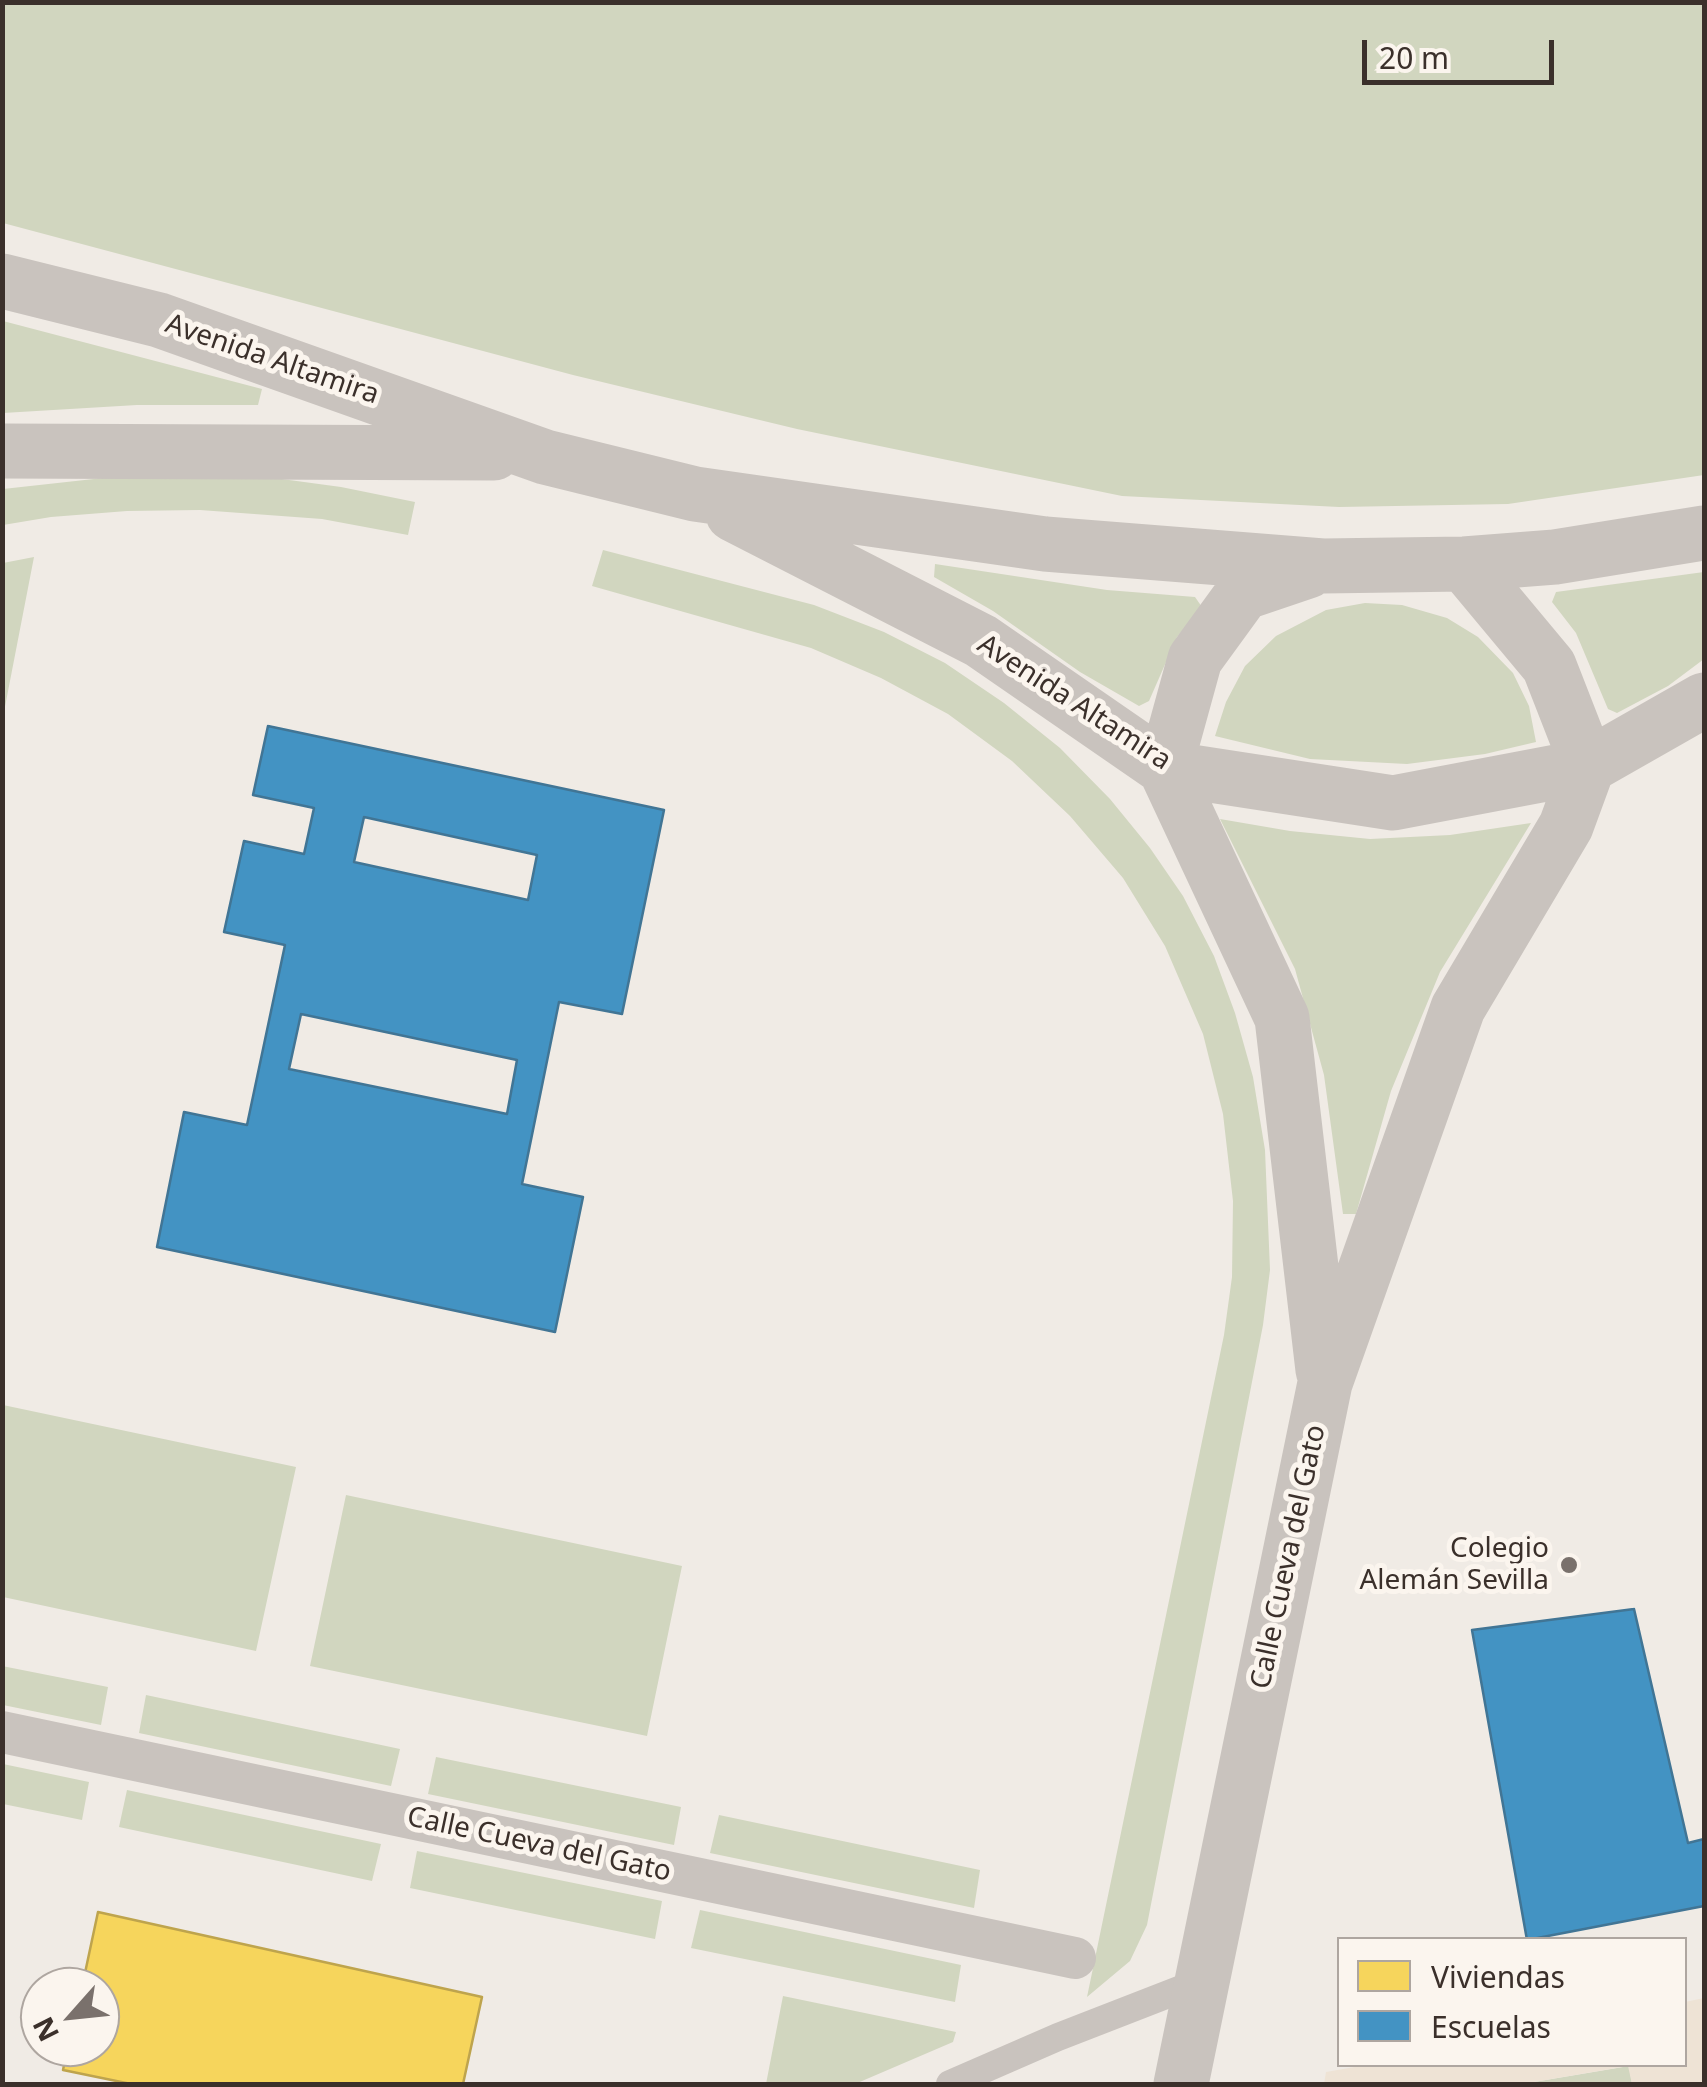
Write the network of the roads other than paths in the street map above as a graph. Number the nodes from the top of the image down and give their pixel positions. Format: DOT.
graph roads {
  1 [pos="2,281"];
  2 [pos="2,451"];
  3 [pos="537,453"];
  4 [pos="695,494"];
  5 [pos="1704,534"];
  6 [pos="1464,564"];
  7 [pos="1323,566"];
  8 [pos="1704,700"];
  9 [pos="1588,766"];
  10 [pos="1165,768"];
  11 [pos="1325,1383"];
  12 [pos="2,1732"];
  13 [pos="1075,1958"];
  14 [pos="1202,1981"];
  15 [pos="950,2084"];
  16 [pos="1181,2084"];
  1 -- 3 [label="street, Avenida Altamira"];
  2 -- 3 [label="street, Avenida Altamira"];
  3 -- 4 [label="street, Avenida Altamira"];
  4 -- 7 [label="street, Avenida Altamira"];
  4 -- 10 [label="street, Avenida Altamira"];
  5 -- 6 [label="street, Avenida Altamira"];
  6 -- 7 [label="street, Avenida Altamira"];
  6 -- 9 [label="street"];
  7 -- 10 [label="street"];
  8 -- 9 [label="street, Avenida Altamira"];
  9 -- 10 [label="street, Avenida Altamira"];
  9 -- 11 [label="street"];
  10 -- 11 [label="street"];
  11 -- 14 [label="street, Calle Cueva del Gato"];
  12 -- 13 [label="street, Calle Cueva del Gato"];
  14 -- 15 [label="lane"];
  14 -- 16 [label="street, Calle Cueva del Gato"];
}
